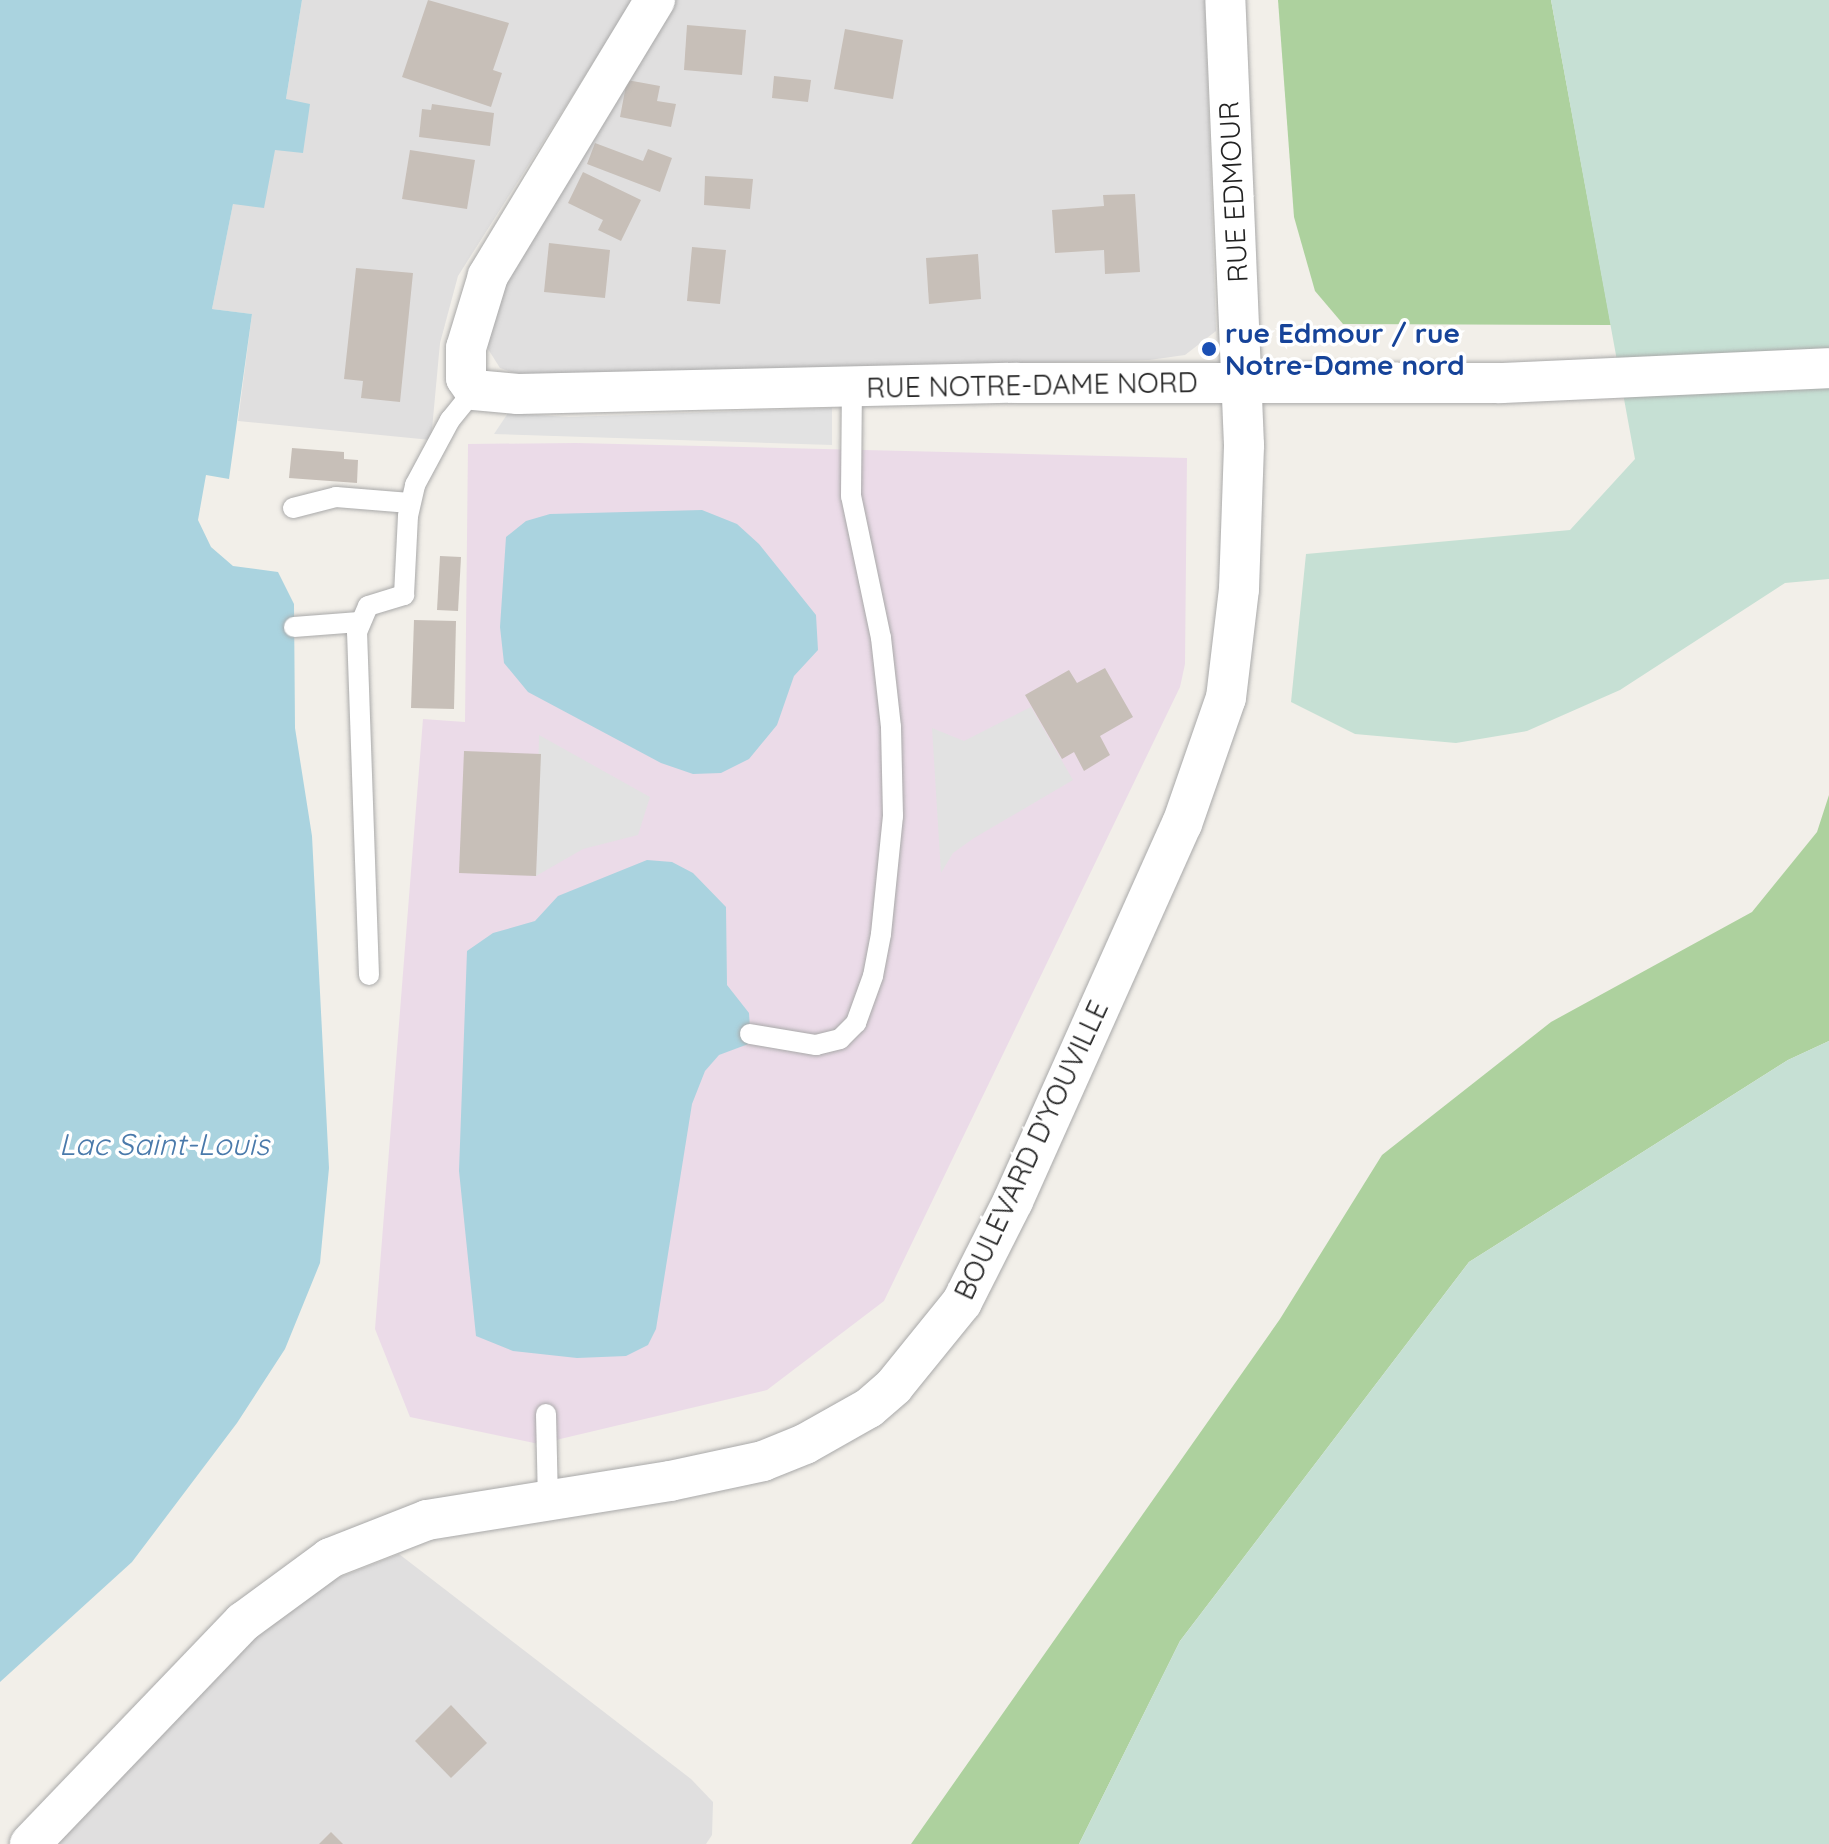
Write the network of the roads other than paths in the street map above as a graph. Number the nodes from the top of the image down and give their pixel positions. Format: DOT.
graph roads {
  1 [pos="655,0"];
  2 [pos="1225,0"];
  3 [pos="1829,368"];
  4 [pos="1241,383"];
  5 [pos="852,388"];
  6 [pos="474,390"];
  7 [pos="410,503"];
  8 [pos="293,508"];
  9 [pos="359,622"];
  10 [pos="294,627"];
  11 [pos="369,975"];
  12 [pos="750,1034"];
  13 [pos="546,1414"];
  14 [pos="548,1499"];
  15 [pos="30,1844"];
  1 -- 6 [label="street"];
  2 -- 4 [label="street, RUE EDMOUR"];
  3 -- 4 [label="street, RUE NOTRE-DAME NORD"];
  4 -- 5 [label="street, RUE NOTRE-DAME NORD"];
  4 -- 14 [label="street, BOULEVARD D'YOUVILLE"];
  5 -- 6 [label="street, RUE NOTRE-DAME NORD"];
  5 -- 12 [label="lane"];
  6 -- 7 [label="lane"];
  7 -- 8 [label="lane"];
  7 -- 9 [label="lane"];
  9 -- 10 [label="lane"];
  9 -- 11 [label="lane"];
  13 -- 14 [label="lane"];
  14 -- 15 [label="street, BOULEVARD D'YOUVILLE"];
}
